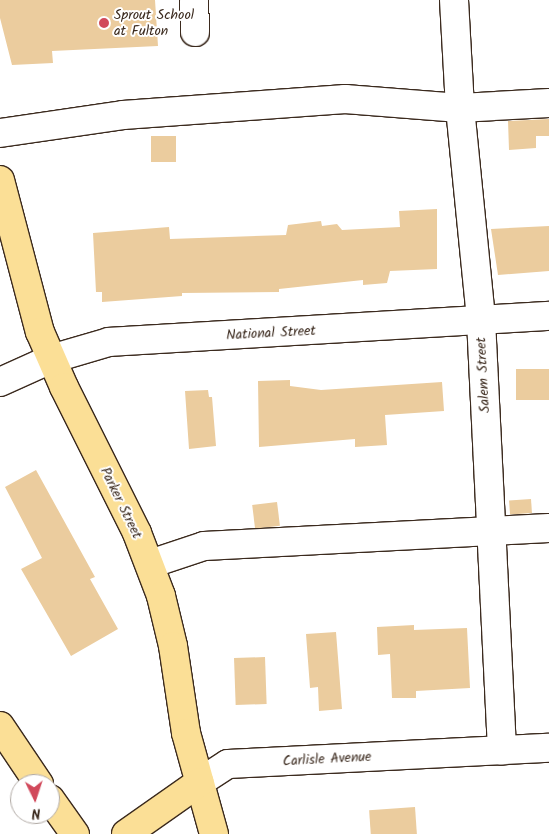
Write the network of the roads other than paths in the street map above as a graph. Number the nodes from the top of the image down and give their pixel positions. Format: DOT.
graph roads {
  1 [pos="194,0"];
  2 [pos="454,0"];
  3 [pos="195,32"];
  4 [pos="549,103"];
  5 [pos="460,108"];
  6 [pos="0,133"];
  7 [pos="0,180"];
  8 [pos="549,316"];
  9 [pos="481,320"];
  10 [pos="51,359"];
  11 [pos="0,382"];
  12 [pos="549,528"];
  13 [pos="491,531"];
  14 [pos="150,564"];
  15 [pos="0,726"];
  16 [pos="549,748"];
  17 [pos="502,750"];
  18 [pos="32,774"];
  19 [pos="200,782"];
  20 [pos="60,813"];
  21 [pos="75,834"];
  22 [pos="126,834"];
  23 [pos="214,834"];
  1 -- 3 [label="street"];
  2 -- 5 [label="street, Salem Street"];
  4 -- 5 [label="street"];
  5 -- 6 [label="street"];
  5 -- 9 [label="street, Salem Street"];
  7 -- 10 [label="main road, Parker Street"];
  8 -- 9 [label="street, National Street"];
  9 -- 10 [label="street, National Street"];
  9 -- 13 [label="street, Salem Street"];
  10 -- 11 [label="street, National Street"];
  10 -- 14 [label="main road, Parker Street"];
  12 -- 13 [label="street"];
  13 -- 14 [label="street"];
  13 -- 17 [label="street, Salem Street"];
  14 -- 19 [label="main road, Parker Street"];
  15 -- 18 [label="main road"];
  16 -- 17 [label="street, Carlisle Avenue"];
  17 -- 19 [label="street, Carlisle Avenue"];
  19 -- 22 [label="main road, Carlisle Avenue"];
  19 -- 23 [label="main road, Parker Street"];
  20 -- 21 [label="main road"];
}
